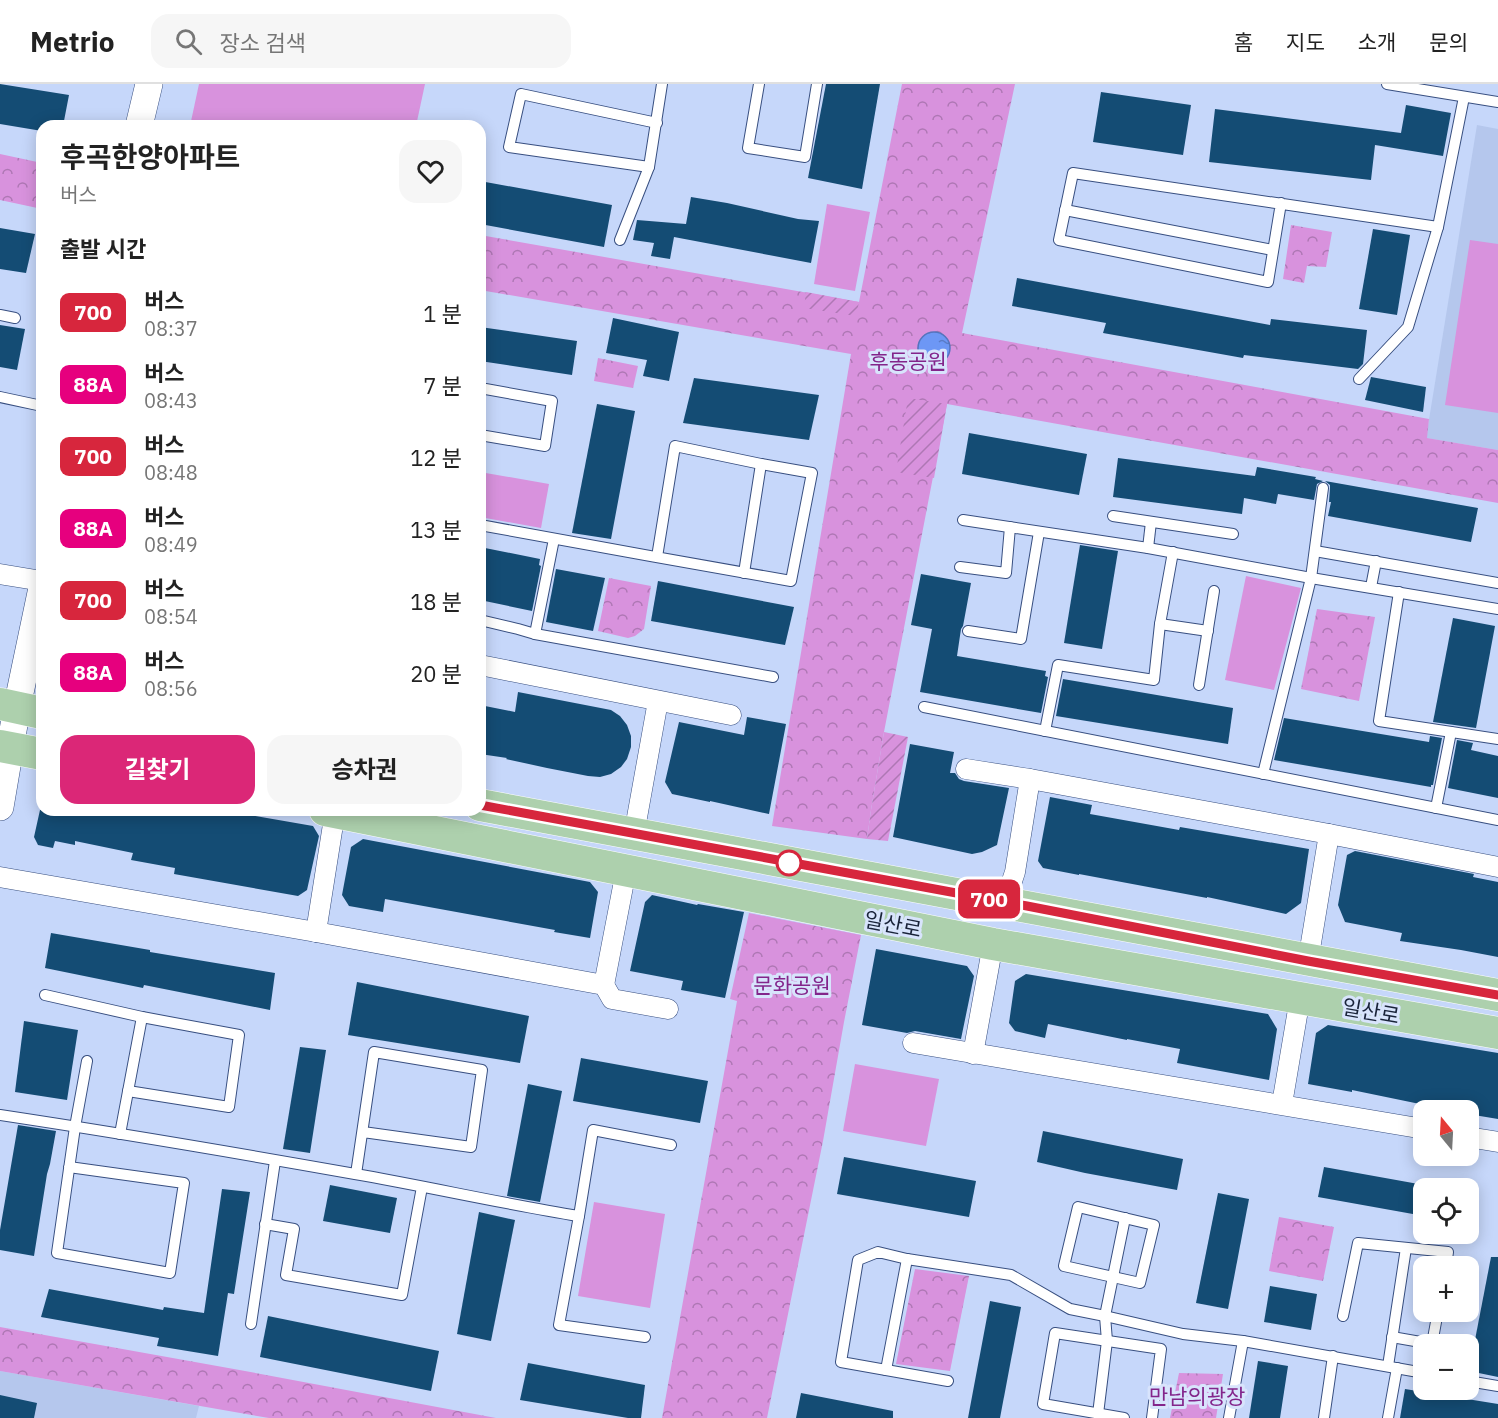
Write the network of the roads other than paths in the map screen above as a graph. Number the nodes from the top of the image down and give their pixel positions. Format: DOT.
graph roads {
  1 [pos="149,84"];
  2 [pos="662,84"];
  3 [pos="759,84"];
  4 [pos="812,84"];
  5 [pos="817,84"];
  6 [pos="1387,84"];
  7 [pos="1464,96"];
  8 [pos="1498,102"];
  9 [pos="140,120"];
  10 [pos="657,123"];
  11 [pos="649,168"];
  12 [pos="1281,203"];
  13 [pos="1065,210"];
  14 [pos="1438,226"];
  15 [pos="620,240"];
  16 [pos="1273,250"];
  17 [pos="0,315"];
  18 [pos="15,318"];
  19 [pos="1359,379"];
  20 [pos="486,389"];
  21 [pos="0,397"];
  22 [pos="36,405"];
  23 [pos="486,436"];
  24 [pos="761,464"];
  25 [pos="1323,488"];
  26 [pos="1113,516"];
  27 [pos="963,520"];
  28 [pos="1151,522"];
  29 [pos="486,526"];
  30 [pos="1010,527"];
  31 [pos="1039,532"];
  32 [pos="1233,534"];
  33 [pos="554,539"];
  34 [pos="1148,548"];
  35 [pos="1315,551"];
  36 [pos="1173,552"];
  37 [pos="657,557"];
  38 [pos="1376,561"];
  39 [pos="960,567"];
  40 [pos="744,573"];
  41 [pos="0,574"];
  42 [pos="1311,578"];
  43 [pos="36,580"];
  44 [pos="1498,583"];
  45 [pos="1371,587"];
  46 [pos="1214,591"];
  47 [pos="1399,592"];
  48 [pos="1498,609"];
  49 [pos="36,621"];
  50 [pos="486,622"];
  51 [pos="1160,624"];
  52 [pos="968,631"];
  53 [pos="1208,632"];
  54 [pos="535,634"];
  55 [pos="486,666"];
  56 [pos="773,677"];
  57 [pos="1199,685"];
  58 [pos="658,701"];
  59 [pos="924,707"];
  60 [pos="20,708"];
  61 [pos="731,715"];
  62 [pos="1045,731"];
  63 [pos="1451,732"];
  64 [pos="1498,739"];
  65 [pos="5,747"];
  66 [pos="36,753"];
  67 [pos="966,769"];
  68 [pos="1263,774"];
  69 [pos="1030,779"];
  70 [pos="486,806"];
  71 [pos="0,807"];
  72 [pos="1436,808"];
  73 [pos="329,816"];
  74 [pos="355,816"];
  75 [pos="1498,820"];
  76 [pos="634,834"];
  77 [pos="1329,834"];
  78 [pos="1498,867"];
  79 [pos="626,871"];
  80 [pos="0,878"];
  81 [pos="1005,902"];
  82 [pos="316,932"];
  83 [pos="993,944"];
  84 [pos="1308,961"];
  85 [pos="604,985"];
  86 [pos="45,995"];
  87 [pos="1498,995"];
  88 [pos="1300,998"];
  89 [pos="668,1009"];
  90 [pos="142,1017"];
  91 [pos="1498,1033"];
  92 [pos="913,1043"];
  93 [pos="973,1054"];
  94 [pos="87,1061"];
  95 [pos="128,1091"];
  96 [pos="1282,1104"];
  97 [pos="0,1115"];
  98 [pos="75,1126"];
  99 [pos="1413,1127"];
  100 [pos="363,1132"];
  101 [pos="120,1134"];
  102 [pos="1479,1139"];
  103 [pos="1498,1142"];
  104 [pos="671,1145"];
  105 [pos="275,1161"];
  106 [pos="69,1167"];
  107 [pos="356,1174"];
  108 [pos="422,1187"];
  109 [pos="579,1216"];
  110 [pos="1125,1218"];
  111 [pos="265,1224"];
  112 [pos="1406,1248"];
  113 [pos="1447,1256"];
  114 [pos="907,1259"];
  115 [pos="1113,1277"];
  116 [pos="1105,1316"];
  117 [pos="1343,1316"];
  118 [pos="1436,1322"];
  119 [pos="251,1324"];
  120 [pos="645,1337"];
  121 [pos="1392,1337"];
  122 [pos="1107,1341"];
  123 [pos="1243,1341"];
  124 [pos="1333,1356"];
  125 [pos="1393,1367"];
  126 [pos="886,1370"];
  127 [pos="1413,1370"];
  128 [pos="948,1381"];
  129 [pos="1479,1383"];
  130 [pos="1498,1386"];
  131 [pos="1098,1414"];
  132 [pos="1124,1418"];
  133 [pos="1152,1418"];
  134 [pos="1229,1418"];
  135 [pos="1324,1418"];
  136 [pos="1388,1418"];
  1 -- 9 [label="street"];
  2 -- 10 [label="lane"];
  3 -- 5 [label="lane"];
  4 -- 5 [label="lane"];
  6 -- 7 [label="lane"];
  7 -- 8 [label="lane"];
  7 -- 14 [label="lane"];
  10 -- 11 [label="lane"];
  10 -- 11 [label="lane"];
  11 -- 15 [label="lane"];
  12 -- 13 [label="lane"];
  12 -- 14 [label="lane"];
  12 -- 16 [label="lane"];
  13 -- 16 [label="lane"];
  13 -- 16 [label="lane"];
  14 -- 19 [label="lane"];
  17 -- 18 [label="lane"];
  20 -- 23 [label="lane"];
  21 -- 22 [label="lane"];
  24 -- 37 [label="lane"];
  24 -- 40 [label="lane"];
  24 -- 40 [label="lane"];
  25 -- 35 [label="lane"];
  26 -- 28 [label="lane"];
  27 -- 30 [label="lane"];
  28 -- 32 [label="lane"];
  28 -- 34 [label="lane"];
  29 -- 33 [label="lane"];
  30 -- 31 [label="lane"];
  30 -- 39 [label="lane"];
  31 -- 34 [label="lane"];
  31 -- 52 [label="lane"];
  33 -- 37 [label="lane"];
  33 -- 54 [label="lane"];
  34 -- 36 [label="lane"];
  35 -- 38 [label="lane"];
  35 -- 42 [label="lane"];
  36 -- 42 [label="lane"];
  36 -- 51 [label="lane"];
  37 -- 40 [label="lane"];
  38 -- 44 [label="lane"];
  38 -- 45 [label="lane"];
  41 -- 43 [label="street"];
  42 -- 45 [label="lane"];
  42 -- 68 [label="lane"];
  45 -- 47 [label="lane"];
  46 -- 53 [label="lane"];
  47 -- 48 [label="lane"];
  47 -- 63 [label="lane"];
  49 -- 60 [label="street"];
  50 -- 54 [label="lane"];
  51 -- 53 [label="lane"];
  51 -- 62 [label="lane"];
  53 -- 57 [label="lane"];
  54 -- 56 [label="lane"];
  55 -- 58 [label="street"];
  58 -- 61 [label="street"];
  58 -- 76 [label="street"];
  59 -- 62 [label="lane"];
  60 -- 65 [label="street"];
  62 -- 68 [label="lane"];
  63 -- 64 [label="lane"];
  63 -- 72 [label="lane"];
  65 -- 66 [label="main road"];
  65 -- 71 [label="street"];
  67 -- 69 [label="street"];
  68 -- 72 [label="lane"];
  69 -- 77 [label="street"];
  69 -- 81 [label="street"];
  70 -- 76 [label="main road, 일산로"];
  72 -- 75 [label="lane"];
  73 -- 82 [label="street"];
  74 -- 79 [label="main road, 일산로"];
  76 -- 81 [label="main road, 일산로"];
  77 -- 78 [label="street"];
  77 -- 84 [label="street"];
  79 -- 83 [label="main road, 일산로"];
  79 -- 85 [label="street"];
  80 -- 82 [label="street"];
  81 -- 84 [label="main road, 일산로"];
  82 -- 85 [label="street"];
  83 -- 88 [label="main road, 일산로"];
  83 -- 93 [label="street"];
  84 -- 87 [label="main road, 일산로"];
  85 -- 89 [label="street"];
  86 -- 90 [label="lane"];
  88 -- 91 [label="main road, 일산로"];
  88 -- 96 [label="street"];
  90 -- 95 [label="lane"];
  90 -- 95 [label="lane"];
  92 -- 93 [label="street"];
  93 -- 96 [label="street"];
  94 -- 98 [label="lane"];
  95 -- 101 [label="lane"];
  96 -- 99 [label="street"];
  97 -- 98 [label="lane"];
  98 -- 101 [label="lane"];
  98 -- 106 [label="lane"];
  100 -- 100 [label="lane"];
  100 -- 107 [label="lane"];
  101 -- 105 [label="lane"];
  102 -- 103 [label="street"];
  104 -- 109 [label="lane"];
  105 -- 107 [label="lane"];
  105 -- 111 [label="lane"];
  106 -- 106 [label="lane"];
  107 -- 108 [label="lane"];
  108 -- 109 [label="lane"];
  108 -- 111 [label="lane"];
  109 -- 120 [label="lane"];
  110 -- 115 [label="lane"];
  110 -- 115 [label="lane"];
  110 -- 115 [label="lane"];
  111 -- 119 [label="lane"];
  112 -- 113 [label="lane"];
  112 -- 117 [label="lane"];
  112 -- 121 [label="lane"];
  114 -- 116 [label="lane"];
  114 -- 126 [label="lane"];
  114 -- 126 [label="lane"];
  115 -- 116 [label="lane"];
  116 -- 122 [label="lane"];
  116 -- 123 [label="lane"];
  118 -- 121 [label="lane"];
  121 -- 125 [label="lane"];
  122 -- 131 [label="lane"];
  122 -- 131 [label="lane"];
  122 -- 133 [label="lane"];
  123 -- 124 [label="lane"];
  123 -- 134 [label="lane"];
  124 -- 125 [label="lane"];
  124 -- 135 [label="lane"];
  125 -- 127 [label="lane"];
  125 -- 136 [label="lane"];
  126 -- 128 [label="lane"];
  129 -- 130 [label="lane"];
  131 -- 132 [label="lane"];
}
